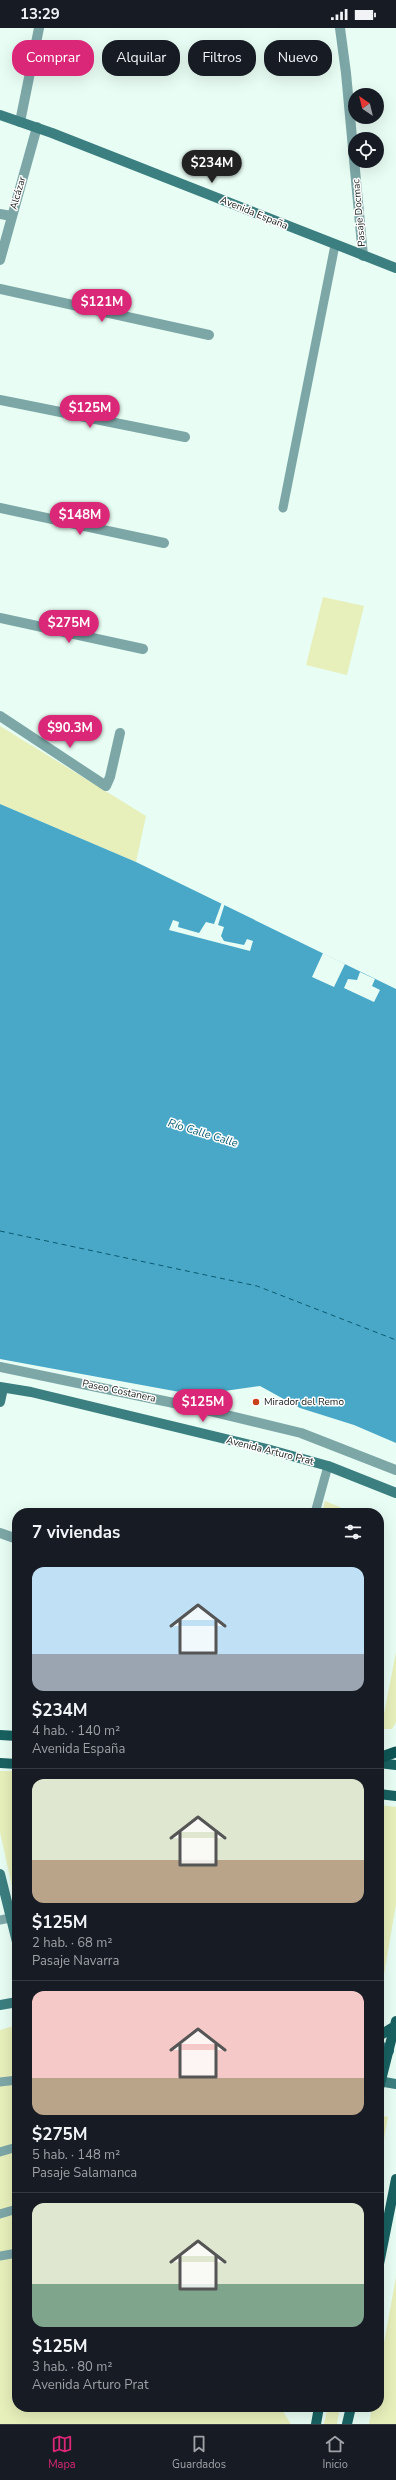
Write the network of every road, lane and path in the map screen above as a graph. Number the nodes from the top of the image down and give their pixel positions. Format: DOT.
graph roads {
  1 [pos="39,28"];
  2 [pos="340,28"];
  3 [pos="0,116"];
  4 [pos="20,122"];
  5 [pos="37,127"];
  6 [pos="0,214"];
  7 [pos="11,216"];
  8 [pos="335,245"];
  9 [pos="363,256"];
  10 [pos="0,260"];
  11 [pos="396,268"];
  12 [pos="0,289"];
  13 [pos="209,335"];
  14 [pos="0,400"];
  15 [pos="185,437"];
  16 [pos="0,508"];
  17 [pos="283,508"];
  18 [pos="164,543"];
  19 [pos="0,618"];
  20 [pos="143,649"];
  21 [pos="0,716"];
  22 [pos="120,733"];
  23 [pos="0,1367"];
  24 [pos="2,1388"];
  25 [pos="0,1402"];
  26 [pos="328,1466"];
  27 [pos="396,1470"];
  28 [pos="396,1493"];
  29 [pos="316,1508"];
  30 [pos="0,1533"];
  31 [pos="12,1537"];
  32 [pos="0,1735"];
  33 [pos="12,1736"];
  34 [pos="396,1752"];
  35 [pos="384,1756"];
  36 [pos="0,1763"];
  37 [pos="12,1764"];
  38 [pos="384,1764"];
  39 [pos="396,1765"];
  40 [pos="384,1795"];
  41 [pos="396,1796"];
  42 [pos="0,1874"];
  43 [pos="5,1919"];
  44 [pos="12,1932"];
  45 [pos="12,2003"];
  46 [pos="0,2004"];
  47 [pos="395,2029"];
  48 [pos="384,2034"];
  49 [pos="384,2048"];
  50 [pos="389,2051"];
  51 [pos="396,2059"];
  52 [pos="384,2069"];
  53 [pos="12,2081"];
  54 [pos="0,2082"];
  55 [pos="384,2083"];
  56 [pos="396,2084"];
  57 [pos="12,2148"];
  58 [pos="0,2152"];
  59 [pos="395,2185"];
  60 [pos="12,2210"];
  61 [pos="0,2214"];
  62 [pos="384,2239"];
  63 [pos="12,2254"];
  64 [pos="0,2256"];
  65 [pos="318,2412"];
  66 [pos="349,2412"];
  67 [pos="316,2424"];
  68 [pos="348,2424"];
  1 -- 4 [label="street"];
  2 -- 9 [label="street, Pasaje Docmac"];
  3 -- 4 [label="main road, Avenida España"];
  4 -- 5 [label="main road, Avenida España"];
  5 -- 7 [label="street, Alcázar"];
  5 -- 8 [label="main road, Avenida España"];
  6 -- 7 [label="street"];
  7 -- 10 [label="street, Alcázar"];
  8 -- 9 [label="main road, Avenida España"];
  8 -- 17 [label="lane"];
  9 -- 11 [label="main road, Avenida España"];
  12 -- 13 [label="street"];
  14 -- 15 [label="street"];
  16 -- 18 [label="street"];
  19 -- 20 [label="street"];
  21 -- 22 [label="street"];
  23 -- 27 [label="street, Paseo Costanera"];
  24 -- 25 [label="main road"];
  24 -- 26 [label="main road, Avenida Arturo Prat"];
  26 -- 28 [label="main road, Avenida Arturo Prat"];
  26 -- 29 [label="lane"];
  30 -- 31 [label="street"];
  32 -- 33 [label="main road"];
  34 -- 35 [label="highway"];
  36 -- 37 [label="main road"];
  38 -- 39 [label="main road"];
  40 -- 41 [label="main road"];
  42 -- 43 [label="main road"];
  43 -- 44 [label="main road"];
  45 -- 46 [label="main road"];
  47 -- 48 [label="main road"];
  47 -- 50 [label="main road"];
  49 -- 50 [label="main road"];
  50 -- 51 [label="main road"];
  50 -- 52 [label="main road"];
  53 -- 54 [label="lane"];
  55 -- 56 [label="main road"];
  57 -- 58 [label="lane"];
  59 -- 62 [label="main road"];
  60 -- 61 [label="lane"];
  63 -- 64 [label="lane"];
  65 -- 67 [label="main road"];
  66 -- 68 [label="main road"];
}
